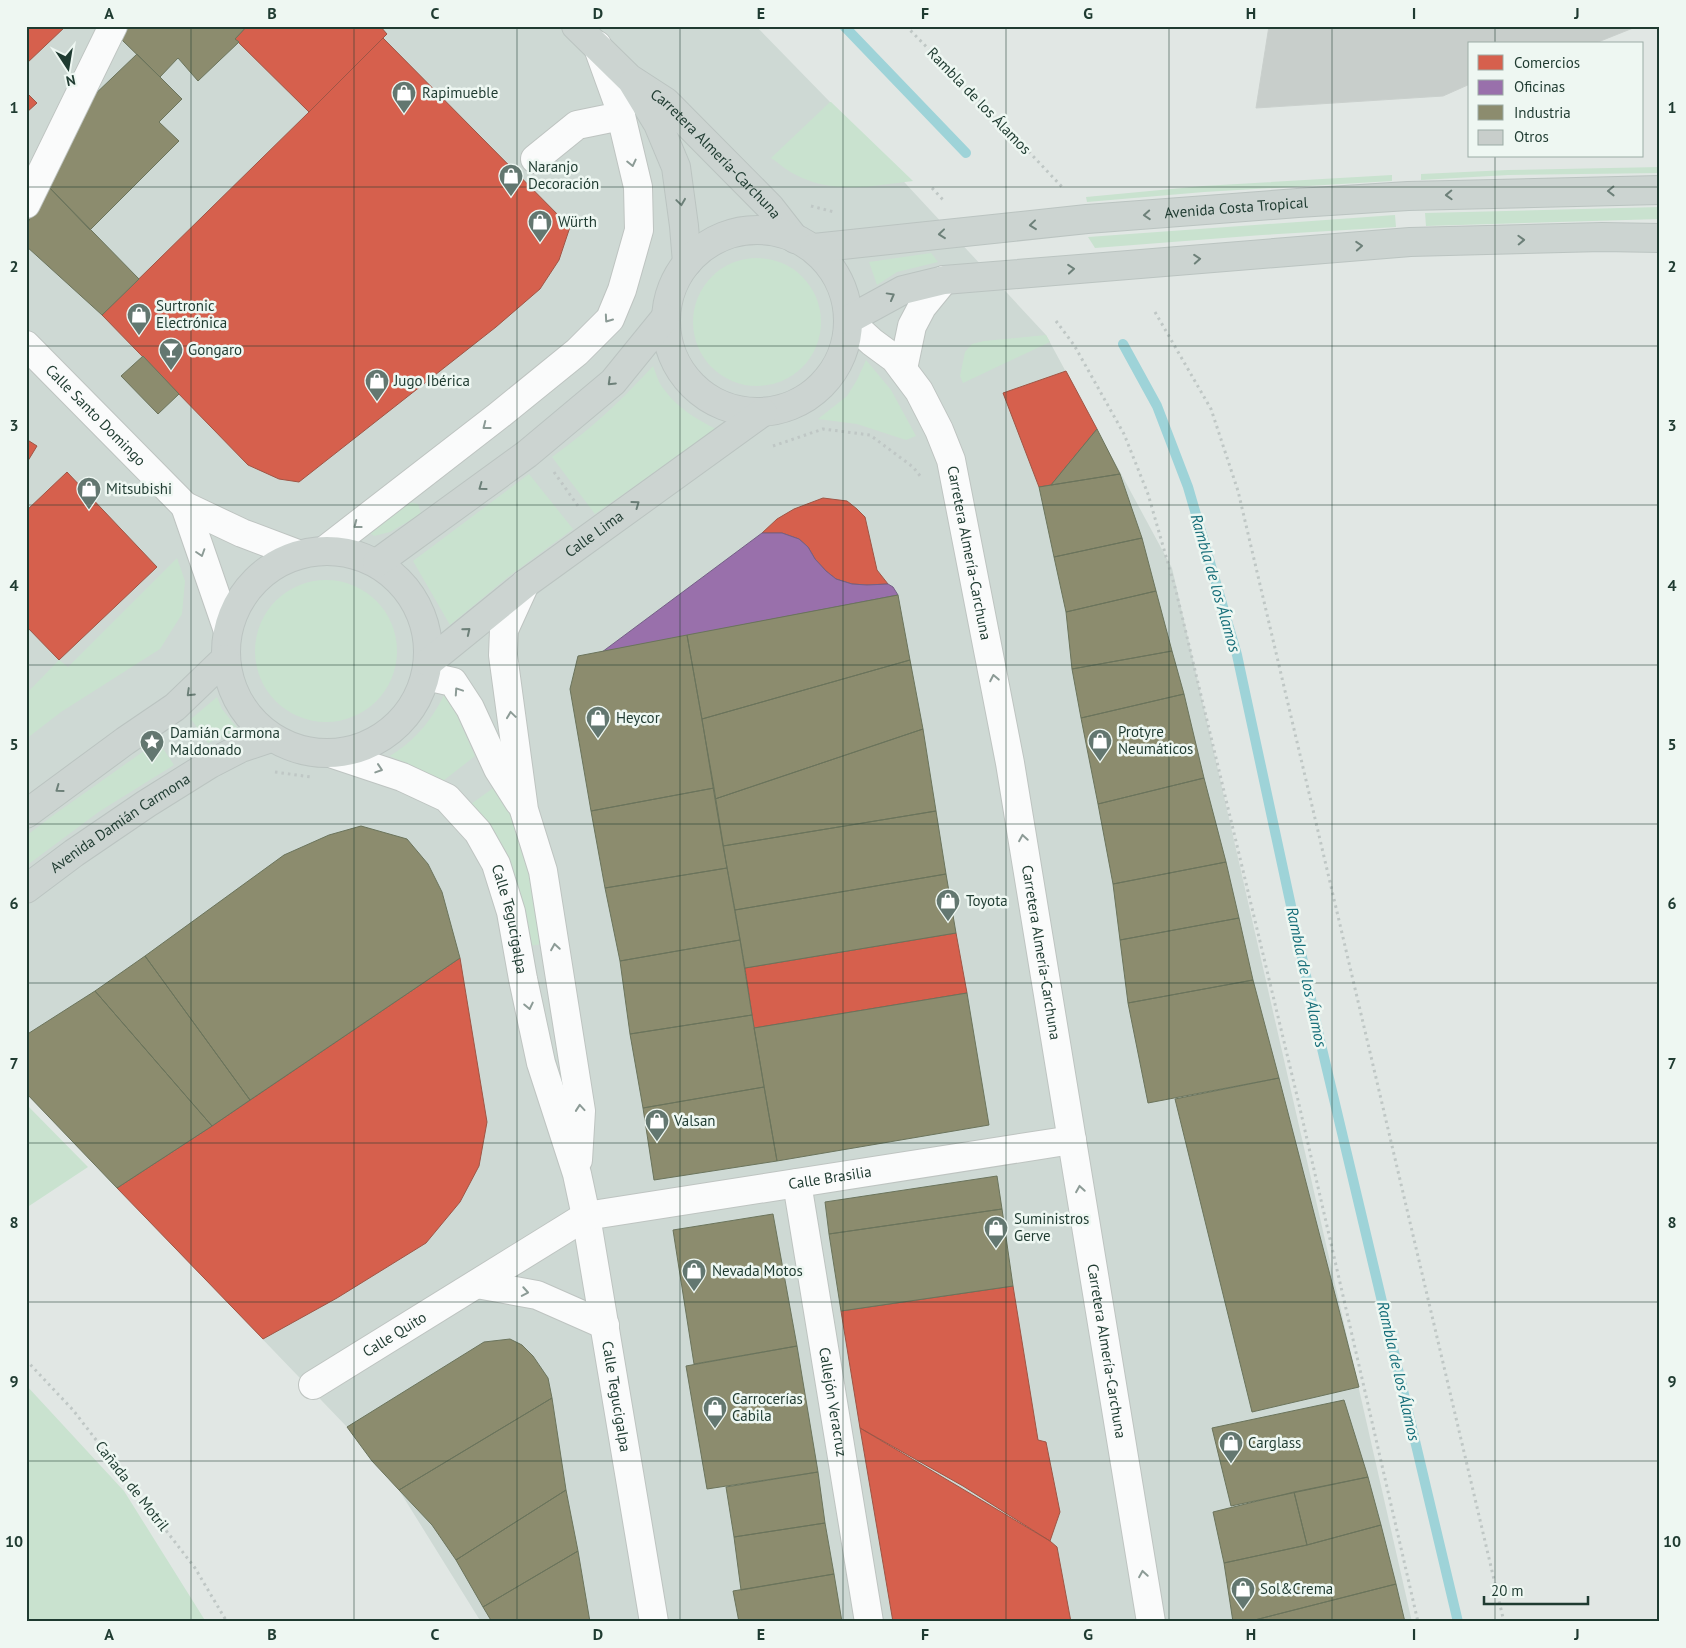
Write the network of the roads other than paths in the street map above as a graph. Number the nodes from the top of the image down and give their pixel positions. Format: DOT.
graph roads {
  1 [pos="113,26"];
  2 [pos="576,26"];
  3 [pos="597,46"];
  4 [pos="629,78"];
  5 [pos="621,116"];
  6 [pos="535,159"];
  7 [pos="1660,190"];
  8 [pos="26,204"];
  9 [pos="1660,238"];
  10 [pos="804,243"];
  11 [pos="687,263"];
  12 [pos="944,280"];
  13 [pos="665,318"];
  14 [pos="848,320"];
  15 [pos="26,344"];
  16 [pos="903,369"];
  17 [pos="762,412"];
  18 [pos="186,506"];
  19 [pos="325,550"];
  20 [pos="298,554"];
  21 [pos="377,563"];
  22 [pos="525,584"];
  23 [pos="227,628"];
  24 [pos="225,659"];
  25 [pos="427,669"];
  26 [pos="271,738"];
  27 [pos="333,754"];
  28 [pos="524,810"];
  29 [pos="26,814"];
  30 [pos="26,889"];
  31 [pos="1072,1140"];
  32 [pos="577,1174"];
  33 [pos="796,1183"];
  34 [pos="586,1216"];
  35 [pos="477,1284"];
  36 [pos="605,1325"];
  37 [pos="314,1385"];
  38 [pos="654,1622"];
  39 [pos="869,1622"];
  40 [pos="1151,1622"];
  1 -- 8 [label="street"];
  2 -- 3 [label="main road, Carretera Almería-Carchuna"];
  3 -- 4 [label="main road, Carretera Almería-Carchuna"];
  3 -- 5 [label="street"];
  4 -- 10 [label="main road, Carretera Almería-Carchuna"];
  4 -- 11 [label="main road, Carretera Almería-Carchuna, one-way"];
  5 -- 6 [label="street"];
  5 -- 19 [label="street, one-way"];
  7 -- 10 [label="main road, Avenida Costa Tropical, one-way"];
  12 -- 9 [label="main road, one-way"];
  10 -- 11 [label="main road"];
  10 -- 14 [label="main road, Carretera Almería-Carchuna"];
  11 -- 13 [label="main road"];
  14 -- 12 [label="main road, one-way"];
  12 -- 16 [label="street"];
  13 -- 17 [label="main road"];
  13 -- 21 [label="main road, one-way"];
  14 -- 16 [label="street, Carretera Almería-Carchuna"];
  14 -- 17 [label="main road, Carretera Almería-Carchuna"];
  15 -- 18 [label="street, Calle Santo Domingo"];
  31 -- 16 [label="street, Carretera Almería-Carchuna, one-way"];
  22 -- 17 [label="main road, Calle Lima, one-way"];
  18 -- 20 [label="street, Calle Santo Domingo"];
  18 -- 23 [label="street, Calle Santo Domingo, one-way"];
  19 -- 20 [label="main road"];
  19 -- 21 [label="main road"];
  20 -- 23 [label="main road"];
  21 -- 25 [label="main road"];
  25 -- 22 [label="main road, Calle Lima, one-way"];
  28 -- 22 [label="street, Calle Tegucigalpa, one-way"];
  23 -- 24 [label="main road"];
  24 -- 26 [label="main road"];
  24 -- 29 [label="main road, one-way"];
  25 -- 27 [label="main road"];
  28 -- 25 [label="street, Calle Tegucigalpa, one-way"];
  26 -- 27 [label="main road"];
  26 -- 30 [label="main road, Avenida Damián Carmona"];
  27 -- 32 [label="street, Calle Tegucigalpa, one-way"];
  32 -- 28 [label="street, Calle Tegucigalpa, one-way"];
  31 -- 33 [label="street, Calle Brasilia"];
  40 -- 31 [label="street, Carretera Almería-Carchuna, one-way"];
  32 -- 34 [label="street, Calle Tegucigalpa"];
  33 -- 34 [label="street, Calle Brasilia"];
  33 -- 39 [label="street, Callejón Veracruz"];
  34 -- 35 [label="street, Calle Quito"];
  34 -- 36 [label="street, Calle Tegucigalpa"];
  35 -- 36 [label="street, one-way"];
  35 -- 37 [label="street, Calle Quito"];
  36 -- 38 [label="street, Calle Tegucigalpa"];
}
